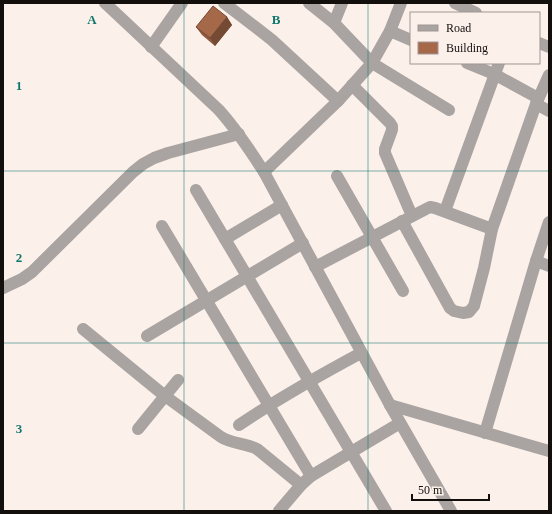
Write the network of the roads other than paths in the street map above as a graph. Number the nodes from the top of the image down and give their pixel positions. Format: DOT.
graph roads {
  1 [pos="105,3"];
  2 [pos="182,3"];
  3 [pos="224,3"];
  4 [pos="309,3"];
  5 [pos="342,3"];
  6 [pos="400,3"];
  7 [pos="455,3"];
  8 [pos="474,12"];
  9 [pos="334,23"];
  10 [pos="390,31"];
  11 [pos="410,40"];
  12 [pos="151,47"];
  13 [pos="372,63"];
  14 [pos="469,64"];
  15 [pos="499,64"];
  16 [pos="494,74"];
  17 [pos="549,75"];
  18 [pos="352,85"];
  19 [pos="338,101"];
  20 [pos="537,101"];
  21 [pos="449,110"];
  22 [pos="549,111"];
  23 [pos="239,134"];
  24 [pos="264,172"];
  25 [pos="337,176"];
  26 [pos="196,190"];
  27 [pos="282,205"];
  28 [pos="445,211"];
  29 [pos="407,219"];
  30 [pos="549,222"];
  31 [pos="162,226"];
  32 [pos="492,229"];
  33 [pos="372,237"];
  34 [pos="225,239"];
  35 [pos="303,243"];
  36 [pos="536,261"];
  37 [pos="549,266"];
  38 [pos="315,267"];
  39 [pos="247,277"];
  40 [pos="3,288"];
  41 [pos="403,291"];
  42 [pos="207,301"];
  43 [pos="83,329"];
  44 [pos="146,336"];
  45 [pos="361,353"];
  46 [pos="178,380"];
  47 [pos="309,381"];
  48 [pos="165,396"];
  49 [pos="268,406"];
  50 [pos="390,406"];
  51 [pos="400,423"];
  52 [pos="239,425"];
  53 [pos="138,429"];
  54 [pos="485,433"];
  55 [pos="549,451"];
  56 [pos="350,452"];
  57 [pos="311,476"];
  58 [pos="302,485"];
  59 [pos="287,508"];
  60 [pos="386,511"];
  61 [pos="451,511"];
  1 -- 12 [label="street"];
  2 -- 12 [label="street"];
  3 -- 19 [label="street"];
  4 -- 9 [label="street"];
  5 -- 9 [label="street"];
  6 -- 10 [label="street"];
  7 -- 8 [label="street"];
  9 -- 13 [label="street"];
  10 -- 11 [label="street"];
  10 -- 13 [label="street"];
  12 -- 23 [label="street"];
  13 -- 18 [label="street"];
  13 -- 21 [label="street"];
  14 -- 16 [label="street"];
  15 -- 16 [label="street"];
  16 -- 20 [label="street"];
  16 -- 28 [label="street"];
  17 -- 20 [label="street"];
  18 -- 19 [label="street"];
  18 -- 29 [label="street"];
  19 -- 24 [label="street"];
  20 -- 22 [label="street"];
  20 -- 32 [label="street"];
  23 -- 24 [label="street"];
  23 -- 40 [label="street"];
  24 -- 27 [label="street"];
  25 -- 33 [label="street"];
  26 -- 34 [label="street"];
  27 -- 34 [label="street"];
  27 -- 35 [label="street"];
  28 -- 29 [label="street"];
  28 -- 32 [label="street"];
  29 -- 32 [label="street"];
  29 -- 33 [label="street"];
  30 -- 36 [label="street"];
  31 -- 42 [label="street"];
  33 -- 38 [label="street"];
  33 -- 41 [label="street"];
  34 -- 39 [label="street"];
  35 -- 38 [label="street"];
  35 -- 39 [label="street"];
  36 -- 37 [label="street"];
  36 -- 54 [label="street"];
  38 -- 45 [label="street"];
  39 -- 42 [label="street"];
  39 -- 47 [label="street"];
  42 -- 44 [label="street"];
  42 -- 49 [label="street"];
  43 -- 48 [label="street"];
  45 -- 47 [label="street"];
  45 -- 50 [label="street"];
  46 -- 48 [label="street"];
  47 -- 49 [label="street"];
  47 -- 56 [label="street"];
  48 -- 53 [label="street"];
  48 -- 58 [label="street"];
  49 -- 52 [label="street"];
  49 -- 57 [label="street"];
  50 -- 51 [label="street"];
  50 -- 54 [label="street"];
  51 -- 56 [label="street"];
  51 -- 61 [label="street"];
  54 -- 55 [label="street"];
  56 -- 57 [label="street"];
  56 -- 60 [label="street"];
  57 -- 58 [label="street"];
  58 -- 59 [label="street"];
}
